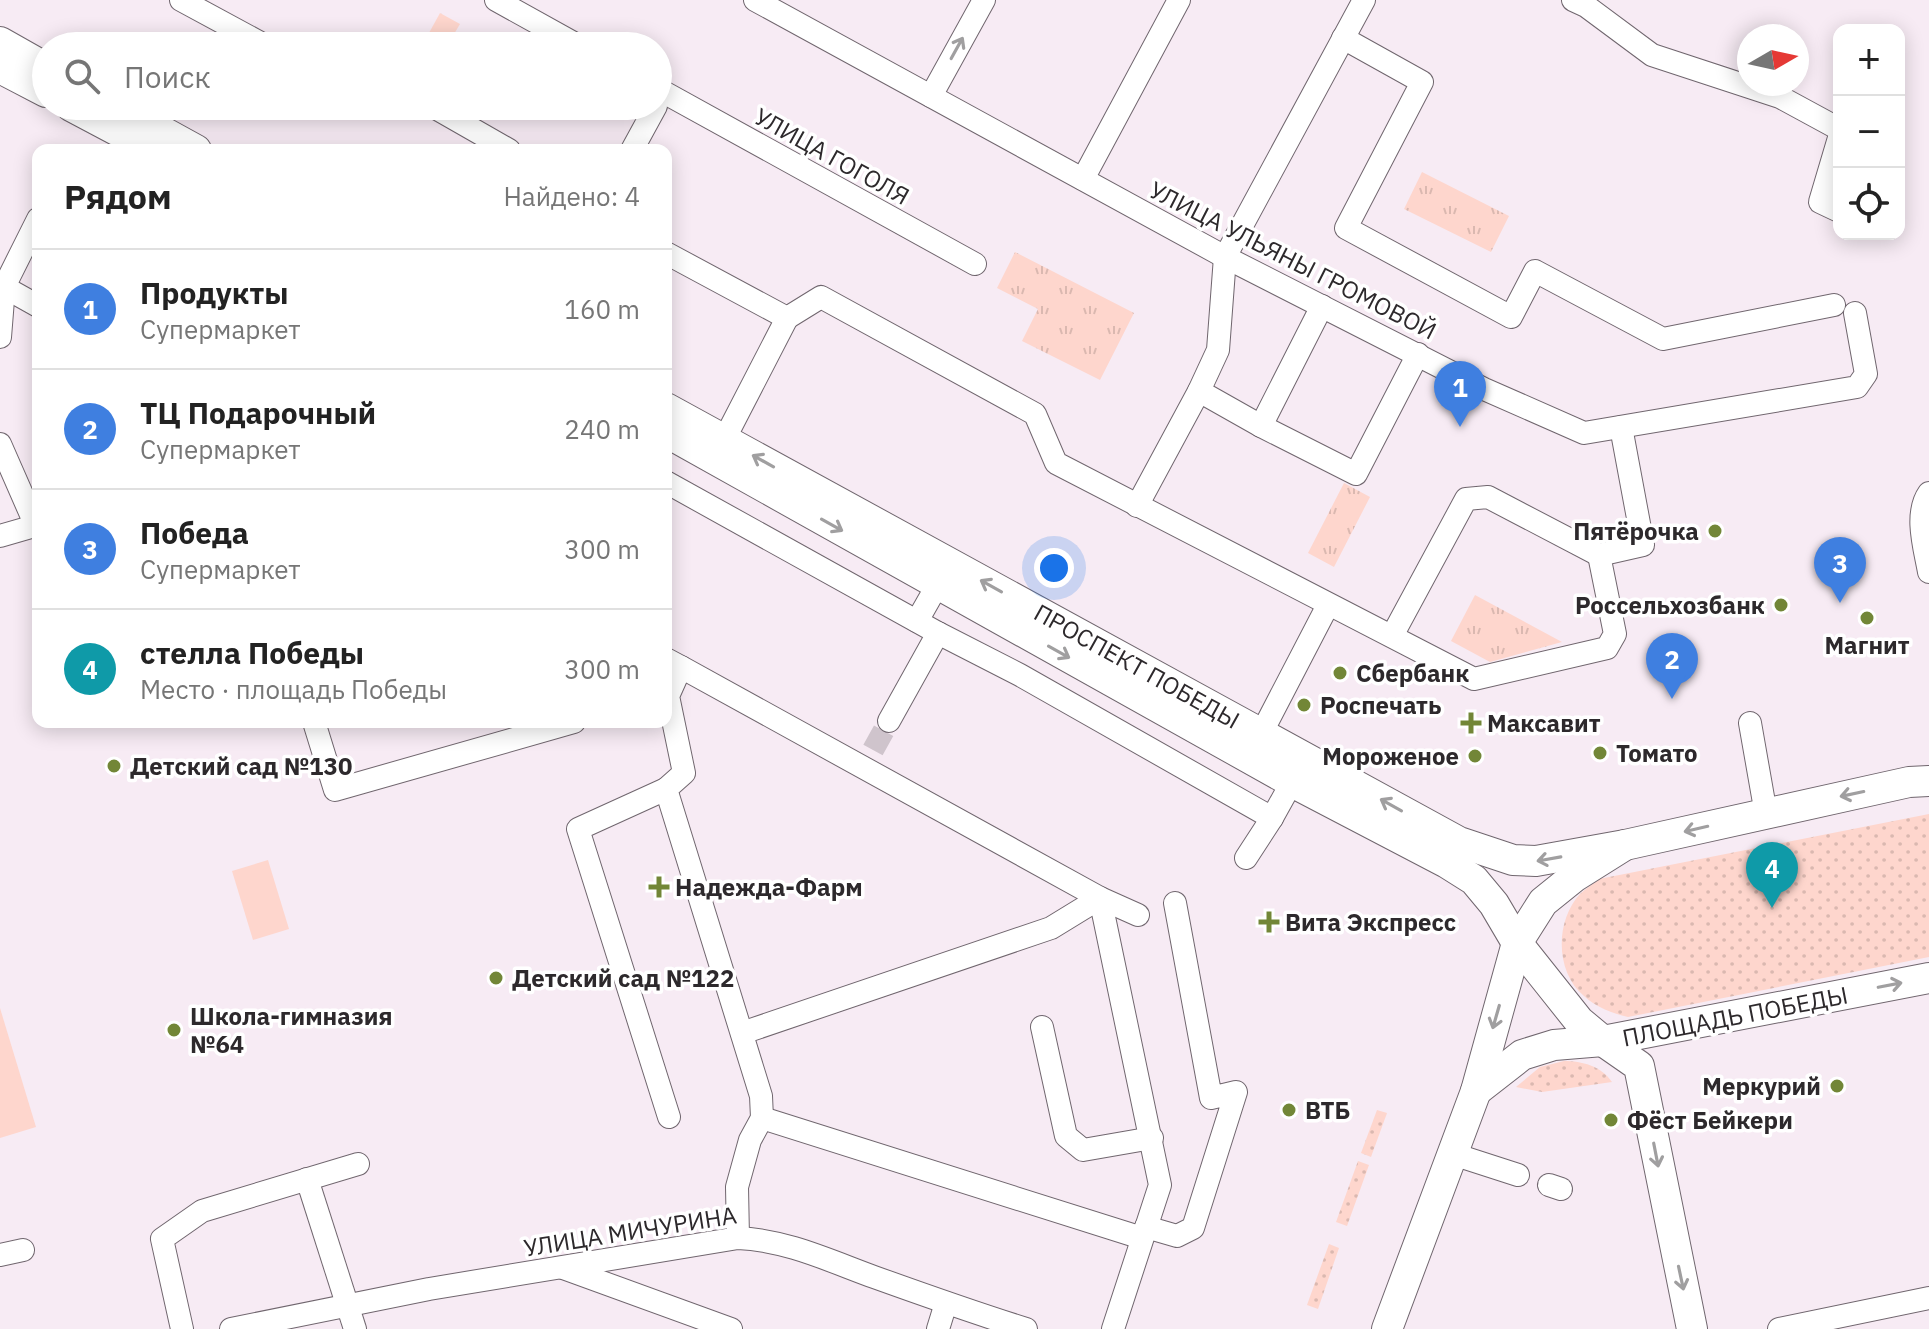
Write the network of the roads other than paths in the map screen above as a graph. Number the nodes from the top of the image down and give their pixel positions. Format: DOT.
graph roads {
  1 [pos="181,0"];
  2 [pos="496,0"];
  3 [pos="755,0"];
  4 [pos="984,0"];
  5 [pos="1179,0"];
  6 [pos="1364,0"];
  7 [pos="1573,0"];
  8 [pos="797,10"];
  9 [pos="240,32"];
  10 [pos="554,32"];
  11 [pos="1343,38"];
  12 [pos="0,42"];
  13 [pos="32,60"];
  14 [pos="0,68"];
  15 [pos="32,85"];
  16 [pos="931,96"];
  17 [pos="672,104"];
  18 [pos="97,120"];
  19 [pos="141,120"];
  20 [pos="456,120"];
  21 [pos="647,120"];
  22 [pos="1833,126"];
  23 [pos="143,144"];
  24 [pos="185,144"];
  25 [pos="498,144"];
  26 [pos="635,144"];
  27 [pos="1833,158"];
  28 [pos="1083,179"];
  29 [pos="1833,208"];
  30 [pos="32,230"];
  31 [pos="672,256"];
  32 [pos="1225,257"];
  33 [pos="975,264"];
  34 [pos="2,288"];
  35 [pos="32,303"];
  36 [pos="1322,306"];
  37 [pos="787,318"];
  38 [pos="0,337"];
  39 [pos="1418,354"];
  40 [pos="1199,391"];
  41 [pos="672,411"];
  42 [pos="1261,426"];
  43 [pos="1621,427"];
  44 [pos="672,435"];
  45 [pos="724,440"];
  46 [pos="0,444"];
  47 [pos="672,485"];
  48 [pos="1929,493"];
  49 [pos="1137,506"];
  50 [pos="32,515"];
  51 [pos="32,527"];
  52 [pos="0,536"];
  53 [pos="1599,555"];
  54 [pos="1929,572"];
  55 [pos="938,584"];
  56 [pos="1328,605"];
  57 [pos="917,621"];
  58 [pos="938,633"];
  59 [pos="1392,636"];
  60 [pos="673,663"];
  61 [pos="672,719"];
  62 [pos="889,721"];
  63 [pos="1750,723"];
  64 [pos="316,728"];
  65 [pos="553,728"];
  66 [pos="1261,734"];
  67 [pos="1929,781"];
  68 [pos="1292,782"];
  69 [pos="666,789"];
  70 [pos="1766,814"];
  71 [pos="1272,818"];
  72 [pos="1625,845"];
  73 [pos="1246,858"];
  74 [pos="1100,898"];
  75 [pos="1175,903"];
  76 [pos="1138,915"];
  77 [pos="1517,943"];
  78 [pos="1929,978"];
  79 [pos="1042,1027"];
  80 [pos="742,1033"];
  81 [pos="1603,1041"];
  82 [pos="1476,1091"];
  83 [pos="669,1117"];
  84 [pos="762,1118"];
  85 [pos="1152,1138"];
  86 [pos="1453,1154"];
  87 [pos="358,1164"];
  88 [pos="1518,1175"];
  89 [pos="307,1179"];
  90 [pos="1144,1233"];
  91 [pos="738,1238"];
  92 [pos="23,1250"];
  93 [pos="0,1255"];
  94 [pos="560,1267"];
  95 [pos="1929,1298"];
  96 [pos="946,1303"];
  97 [pos="348,1305"];
  98 [pos="1808,1326"];
  99 [pos="182,1329"];
  100 [pos="231,1329"];
  101 [pos="355,1329"];
  102 [pos="731,1329"];
  103 [pos="938,1329"];
  104 [pos="1026,1329"];
  105 [pos="1113,1329"];
  106 [pos="1387,1329"];
  107 [pos="1692,1329"];
  108 [pos="1779,1329"];
  1 -- 9 [label="street"];
  2 -- 10 [label="street"];
  3 -- 8 [label="street, УЛИЦА УЛЬЯНЫ ГРОМОВОЙ"];
  16 -- 4 [label="street, one-way"];
  5 -- 28 [label="street"];
  6 -- 11 [label="street"];
  7 -- 22 [label="street"];
  8 -- 16 [label="street, УЛИЦА УЛЬЯНЫ ГРОМОВОЙ"];
  11 -- 32 [label="street"];
  11 -- 43 [label="street, УЛИЦА УЛЬЯНЫ ГРОМОВОЙ"];
  12 -- 13 [label="main road"];
  14 -- 15 [label="main road"];
  16 -- 28 [label="street, УЛИЦА УЛЬЯНЫ ГРОМОВОЙ"];
  17 -- 33 [label="street, УЛИЦА ГОГОЛЯ"];
  18 -- 23 [label="main road"];
  19 -- 24 [label="main road"];
  20 -- 25 [label="street"];
  21 -- 26 [label="street, УЛИЦА ГОГОЛЯ"];
  27 -- 29 [label="street"];
  28 -- 32 [label="street, УЛИЦА УЛЬЯНЫ ГРОМОВОЙ"];
  30 -- 34 [label="street"];
  31 -- 37 [label="street"];
  32 -- 36 [label="street, УЛИЦА УЛЬЯНЫ ГРОМОВОЙ"];
  32 -- 40 [label="street"];
  34 -- 35 [label="street"];
  34 -- 38 [label="street"];
  36 -- 39 [label="street, УЛИЦА УЛЬЯНЫ ГРОМОВОЙ"];
  36 -- 42 [label="street"];
  37 -- 45 [label="street"];
  37 -- 49 [label="street"];
  39 -- 42 [label="street"];
  39 -- 43 [label="street, УЛИЦА УЛЬЯНЫ ГРОМОВОЙ"];
  40 -- 42 [label="street"];
  40 -- 49 [label="street"];
  41 -- 45 [label="main road, ПРОСПЕКТ ПОБЕДЫ"];
  43 -- 53 [label="street"];
  44 -- 55 [label="main road, ПРОСПЕКТ ПОБЕДЫ, one-way"];
  66 -- 45 [label="main road, ПРОСПЕКТ ПОБЕДЫ, one-way"];
  46 -- 50 [label="street"];
  47 -- 57 [label="street"];
  48 -- 54 [label="street"];
  49 -- 56 [label="street"];
  51 -- 52 [label="street"];
  53 -- 59 [label="street"];
  53 -- 59 [label="street"];
  55 -- 57 [label="street"];
  55 -- 68 [label="main road, ПРОСПЕКТ ПОБЕДЫ, one-way"];
  56 -- 59 [label="street"];
  56 -- 66 [label="street"];
  57 -- 58 [label="street"];
  58 -- 62 [label="street"];
  58 -- 71 [label="street"];
  60 -- 74 [label="street"];
  61 -- 69 [label="street"];
  63 -- 70 [label="street"];
  64 -- 65 [label="street"];
  72 -- 66 [label="main road, ПРОСПЕКТ ПОБЕДЫ, one-way"];
  67 -- 70 [label="main road, one-way"];
  68 -- 71 [label="street"];
  68 -- 77 [label="main road, ПРОСПЕКТ ПОБЕДЫ"];
  69 -- 80 [label="street"];
  69 -- 83 [label="street"];
  70 -- 72 [label="main road, one-way"];
  71 -- 73 [label="street"];
  72 -- 77 [label="main road"];
  74 -- 76 [label="street"];
  74 -- 80 [label="street"];
  74 -- 85 [label="street"];
  75 -- 90 [label="street"];
  77 -- 81 [label="main road, ПЛОЩАДЬ ПОБЕДЫ"];
  77 -- 82 [label="main road, one-way"];
  81 -- 78 [label="main road, ПЛОЩАДЬ ПОБЕДЫ, one-way"];
  79 -- 85 [label="street"];
  80 -- 84 [label="street"];
  81 -- 82 [label="main road"];
  81 -- 107 [label="main road, one-way"];
  82 -- 86 [label="main road"];
  84 -- 90 [label="street"];
  84 -- 91 [label="street"];
  85 -- 90 [label="street"];
  86 -- 88 [label="street"];
  86 -- 106 [label="main road"];
  87 -- 89 [label="street"];
  89 -- 97 [label="street"];
  89 -- 99 [label="street"];
  90 -- 105 [label="street"];
  91 -- 94 [label="street, УЛИЦА МИЧУРИНА"];
  91 -- 96 [label="street, УЛИЦА МИЧУРИНА"];
  92 -- 93 [label="street"];
  94 -- 97 [label="street, УЛИЦА МИЧУРИНА"];
  94 -- 102 [label="street"];
  95 -- 98 [label="street"];
  96 -- 103 [label="street"];
  96 -- 104 [label="street, УЛИЦА МИЧУРИНА"];
  97 -- 100 [label="street, УЛИЦА МИЧУРИНА"];
  97 -- 101 [label="street"];
  98 -- 108 [label="street"];
}
